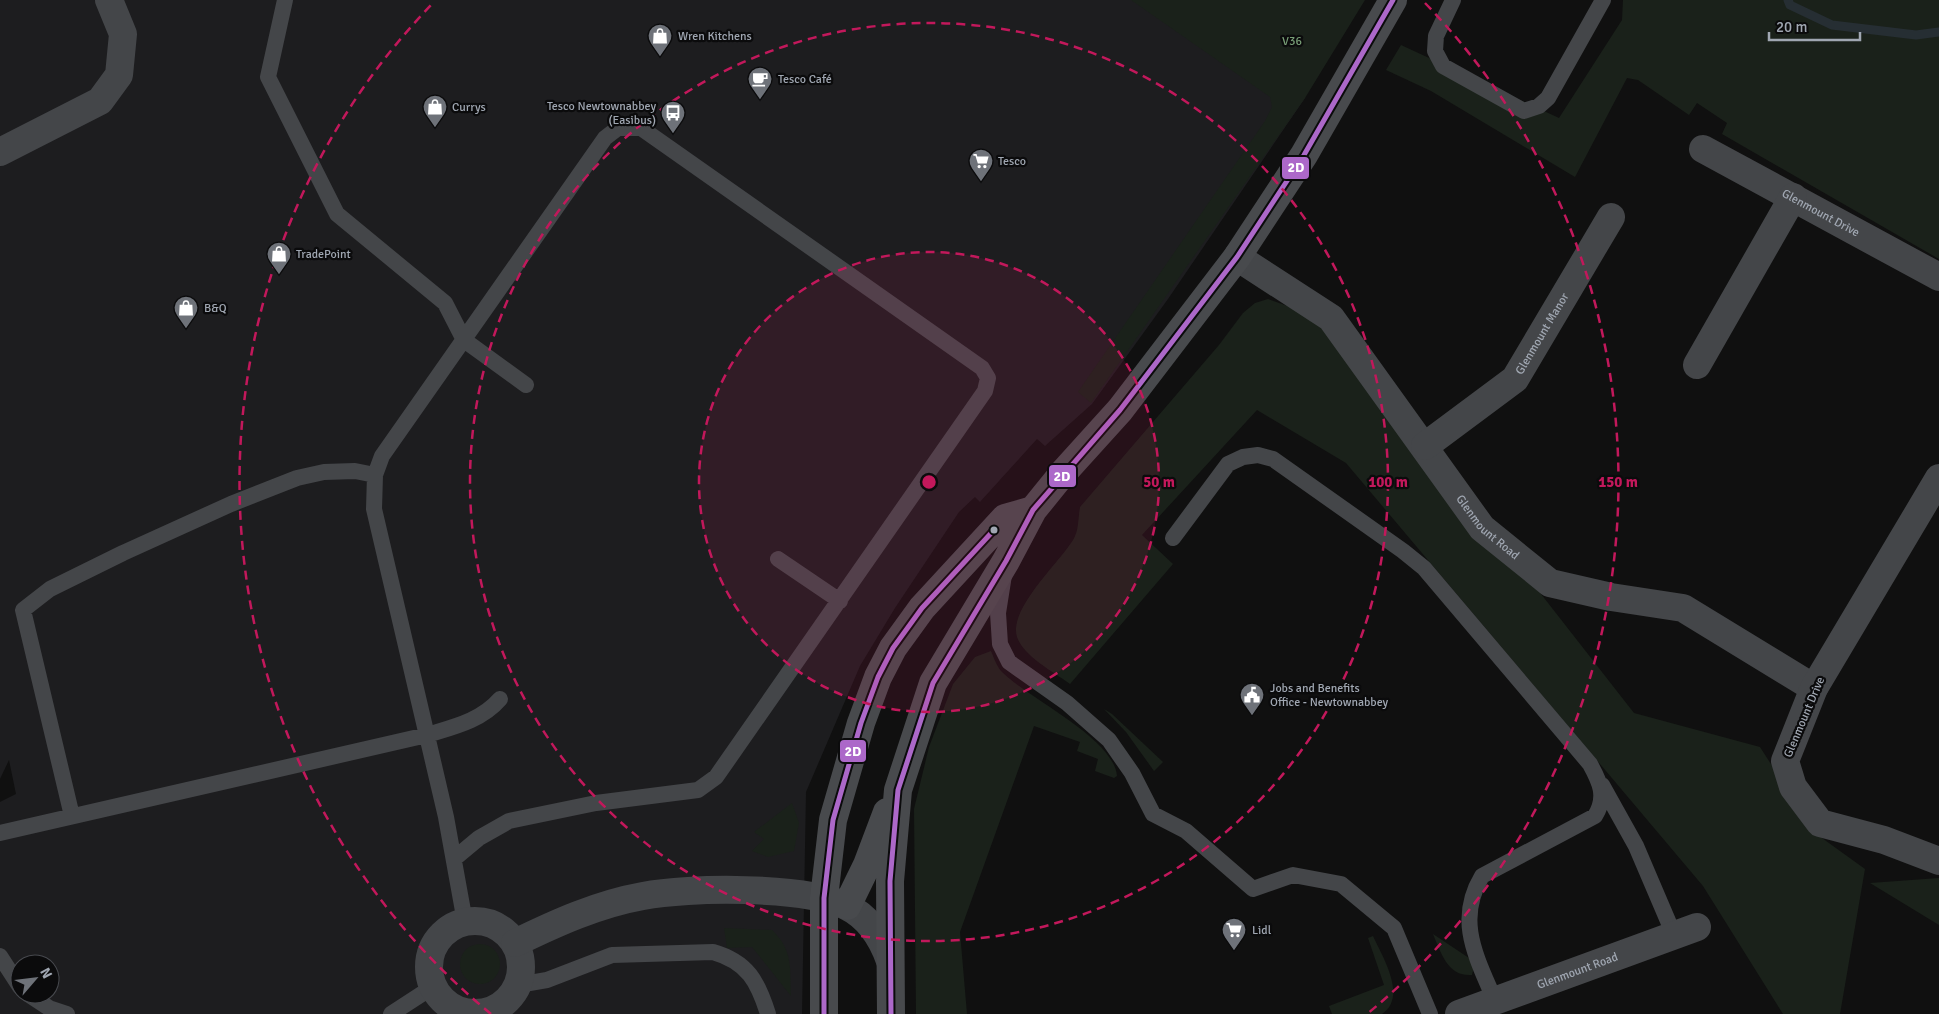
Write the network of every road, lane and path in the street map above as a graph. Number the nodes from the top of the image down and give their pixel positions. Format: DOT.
graph roads {
  1 [pos="109,0"];
  2 [pos="285,0"];
  3 [pos="1393,0"];
  4 [pos="1453,0"];
  5 [pos="1603,0"];
  6 [pos="1703,149"];
  7 [pos="0,152"];
  8 [pos="1793,197"];
  9 [pos="1611,217"];
  10 [pos="1236,257"];
  11 [pos="1939,277"];
  12 [pos="464,340"];
  13 [pos="1696,365"];
  14 [pos="526,385"];
  15 [pos="1425,446"];
  16 [pos="375,475"];
  17 [pos="1939,478"];
  18 [pos="1033,510"];
  19 [pos="1173,538"];
  20 [pos="778,559"];
  21 [pos="1006,561"];
  22 [pos="840,602"];
  23 [pos="1814,688"];
  24 [pos="500,699"];
  25 [pos="427,735"];
  26 [pos="1590,764"];
  27 [pos="898,790"];
  28 [pos="72,816"];
  29 [pos="0,833"];
  30 [pos="455,858"];
  31 [pos="1939,861"];
  32 [pos="836,902"];
  33 [pos="465,922"];
  34 [pos="1685,931"];
  35 [pos="515,943"];
  36 [pos="0,956"];
  37 [pos="890,961"];
  38 [pos="10,972"];
  39 [pos="518,985"];
  40 [pos="434,986"];
  41 [pos="1495,1001"];
  42 [pos="43,1004"];
  43 [pos="500,1010"];
  44 [pos="470,1013"];
  45 [pos="67,1014"];
  46 [pos="391,1014"];
  47 [pos="768,1014"];
  48 [pos="824,1014"];
  49 [pos="891,1014"];
  50 [pos="1430,1014"];
  51 [pos="1459,1014"];
  1 -- 7 [label="street"];
  2 -- 12 [label="lane"];
  3 -- 10 [label="street"];
  4 -- 5 [label="lane"];
  6 -- 8 [label="street, Glenmount Drive"];
  8 -- 11 [label="street, Glenmount Drive"];
  8 -- 13 [label="street"];
  9 -- 15 [label="street, Glenmount Manor"];
  10 -- 15 [label="street, Glenmount Road"];
  10 -- 18 [label="street"];
  12 -- 14 [label="lane"];
  12 -- 16 [label="lane"];
  12 -- 22 [label="lane"];
  15 -- 23 [label="street, Glenmount Road"];
  16 -- 25 [label="lane"];
  16 -- 28 [label="lane"];
  17 -- 23 [label="street, Glenmount Drive"];
  18 -- 21 [label="street"];
  18 -- 32 [label="street"];
  19 -- 26 [label="lane"];
  20 -- 22 [label="lane"];
  21 -- 27 [label="street"];
  21 -- 50 [label="lane"];
  22 -- 30 [label="lane"];
  23 -- 31 [label="street, Glenmount Drive"];
  24 -- 25 [label="lane"];
  25 -- 28 [label="lane"];
  25 -- 30 [label="lane"];
  26 -- 34 [label="lane"];
  26 -- 41 [label="lane"];
  27 -- 32 [label="street"];
  27 -- 37 [label="street"];
  28 -- 29 [label="lane"];
  30 -- 33 [label="lane"];
  32 -- 35 [label="street"];
  32 -- 37 [label="street"];
  32 -- 48 [label="street"];
  33 -- 35 [label="street"];
  33 -- 40 [label="street"];
  34 -- 41 [label="street, Glenmount Road"];
  35 -- 39 [label="street"];
  36 -- 38 [label="lane"];
  37 -- 49 [label="street"];
  39 -- 43 [label="street"];
  39 -- 47 [label="lane"];
  40 -- 44 [label="street"];
  40 -- 46 [label="lane"];
  41 -- 51 [label="street, Glenmount Road"];
  42 -- 45 [label="lane"];
  43 -- 44 [label="street"];
}
